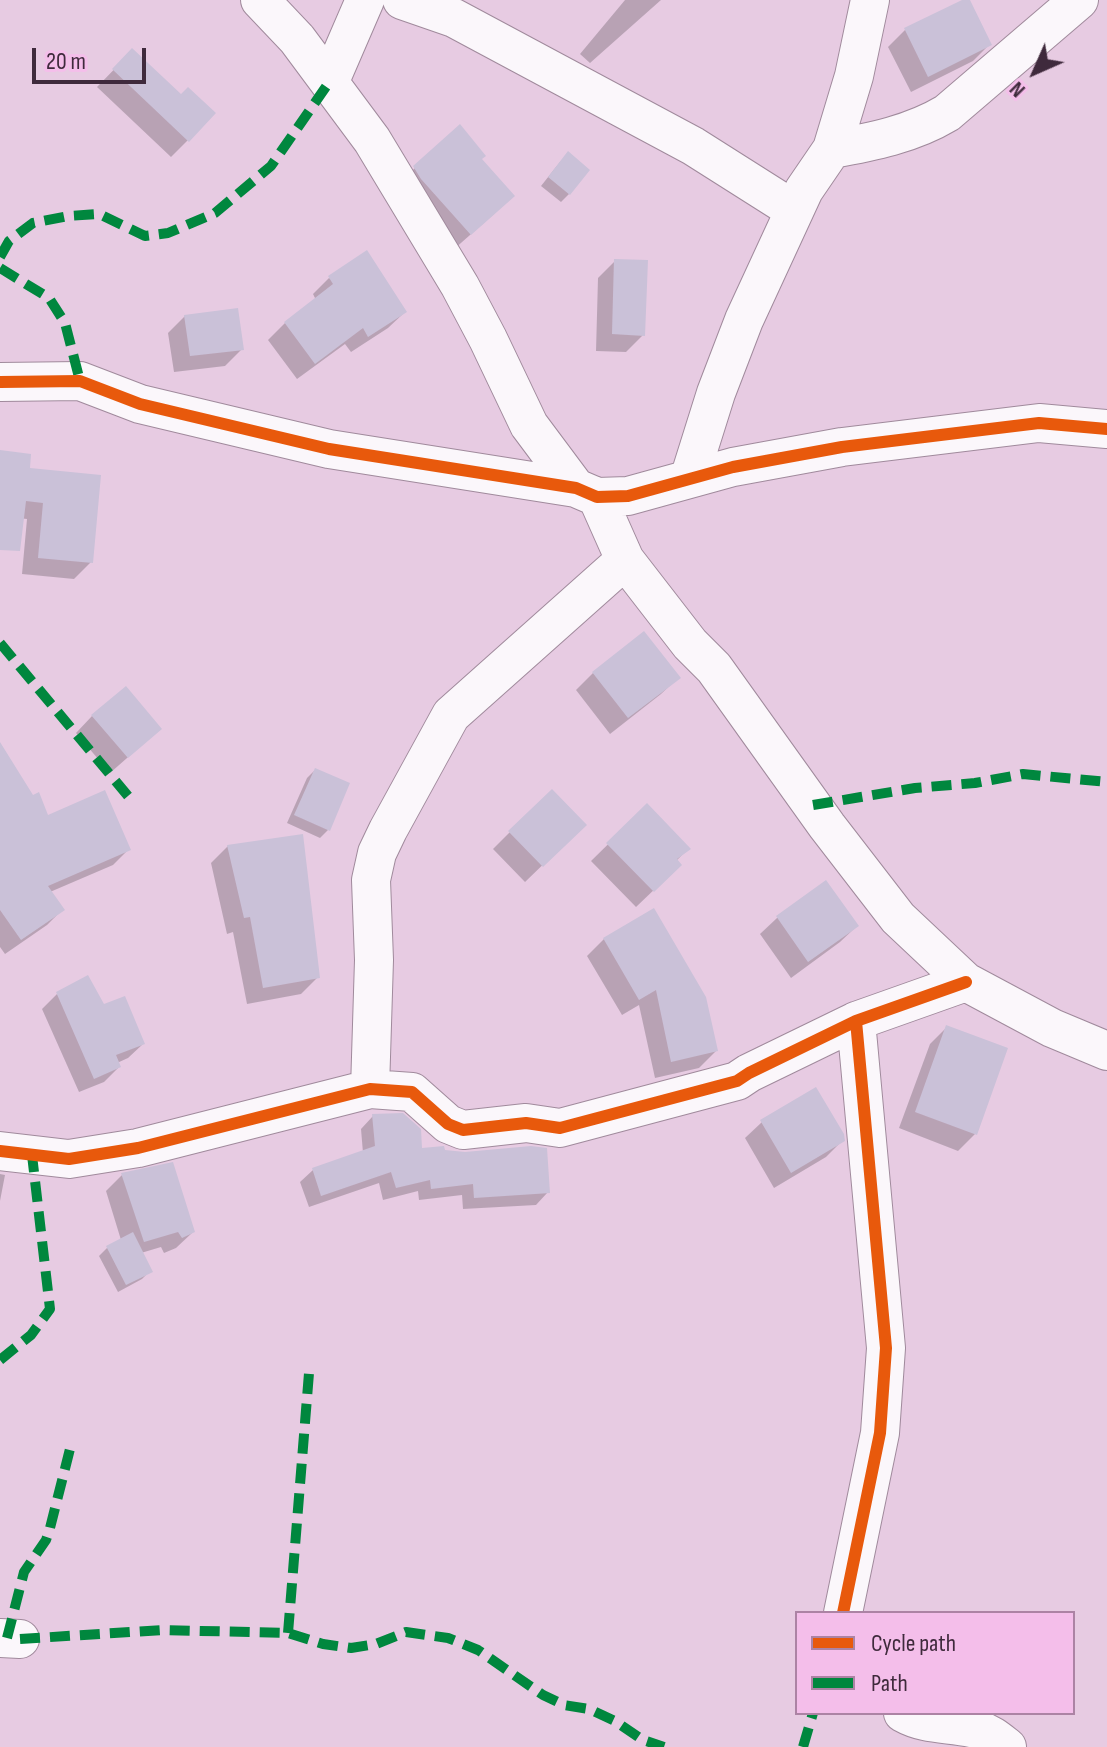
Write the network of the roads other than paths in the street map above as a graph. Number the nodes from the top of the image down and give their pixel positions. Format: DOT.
graph roads {
  1 [pos="260,0"];
  2 [pos="365,0"];
  3 [pos="402,0"];
  4 [pos="870,0"];
  5 [pos="1079,0"];
  6 [pos="330,81"];
  7 [pos="832,149"];
  8 [pos="794,210"];
  9 [pos="0,382"];
  10 [pos="1107,429"];
  11 [pos="689,479"];
  12 [pos="586,493"];
  13 [pos="625,560"];
  14 [pos="966,982"];
  15 [pos="856,1021"];
  16 [pos="1107,1051"];
  17 [pos="370,1089"];
  18 [pos="0,1151"];
  19 [pos="843,1611"];
  20 [pos="907,1715"];
  21 [pos="1007,1747"];
  1 -- 6 [label="street"];
  2 -- 6 [label="street"];
  3 -- 8 [label="street"];
  4 -- 7 [label="street"];
  5 -- 7 [label="street"];
  6 -- 12 [label="street"];
  7 -- 8 [label="street"];
  8 -- 11 [label="street"];
  9 -- 12 [label="street"];
  10 -- 11 [label="street"];
  11 -- 12 [label="street"];
  12 -- 13 [label="street"];
  13 -- 14 [label="street"];
  13 -- 17 [label="street"];
  14 -- 15 [label="street"];
  14 -- 16 [label="street"];
  15 -- 17 [label="street"];
  15 -- 19 [label="street"];
  17 -- 18 [label="street"];
  20 -- 21 [label="street"];
}
